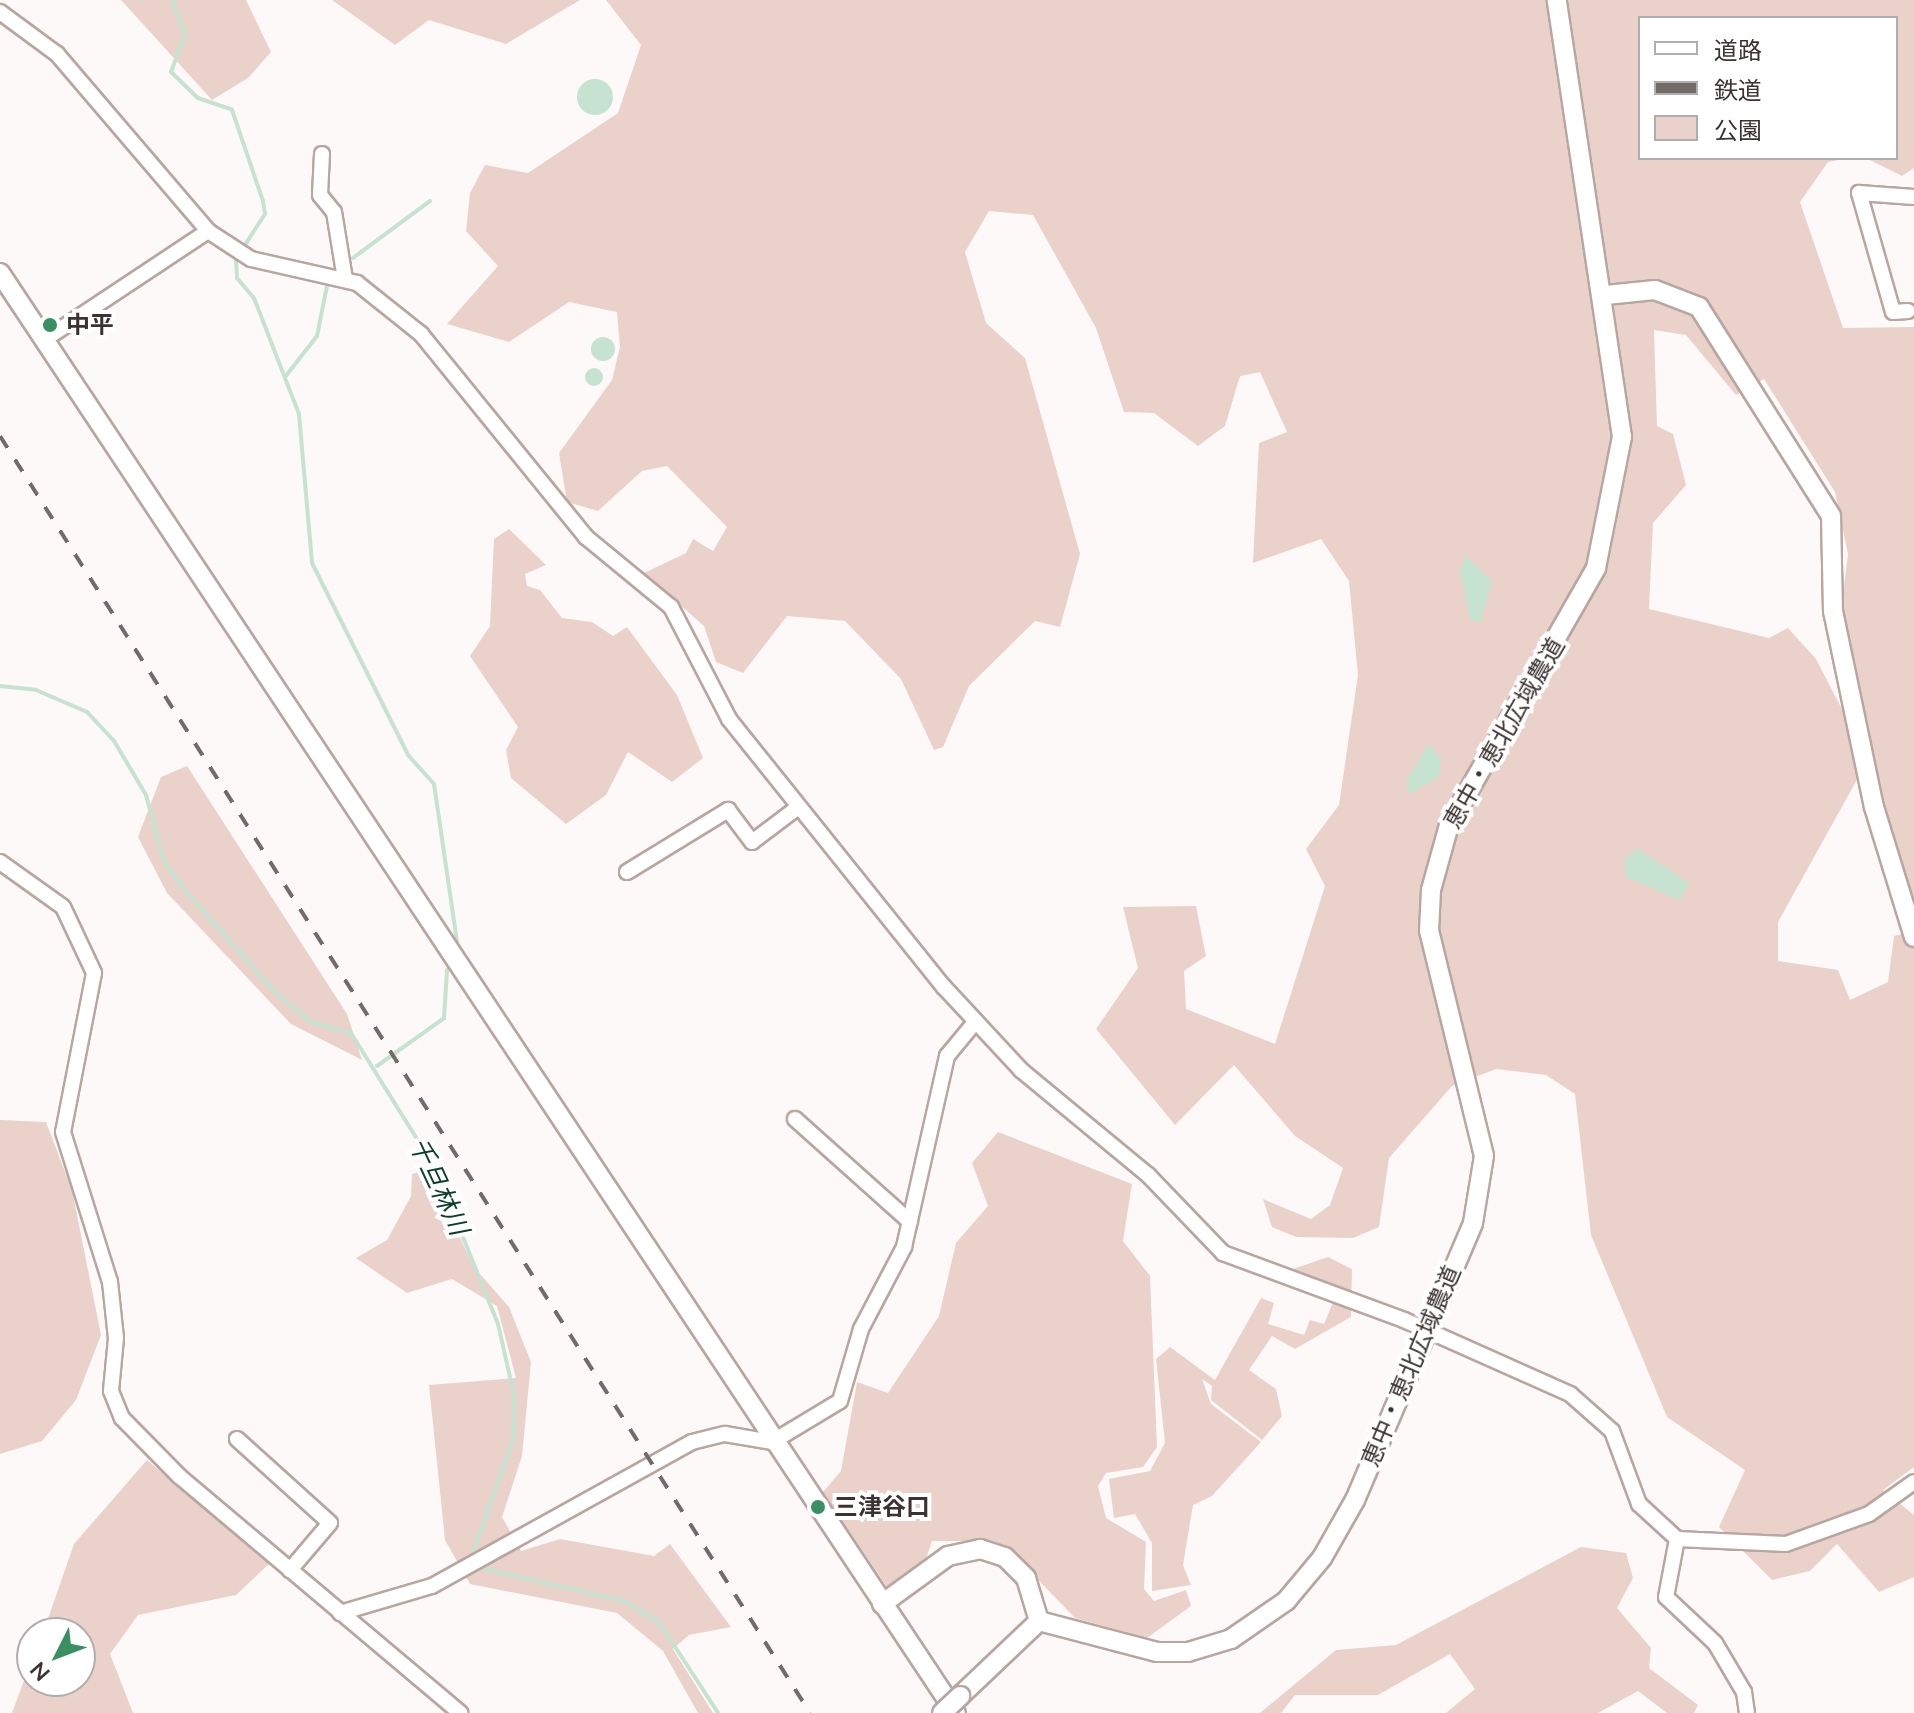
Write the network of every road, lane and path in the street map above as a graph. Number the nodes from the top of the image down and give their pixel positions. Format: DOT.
graph roads {
  1 [pos="1557,0"];
  2 [pos="0,12"];
  3 [pos="322,154"];
  4 [pos="1914,197"];
  5 [pos="208,231"];
  6 [pos="0,273"];
  7 [pos="345,279"];
  8 [pos="1606,295"];
  9 [pos="1908,311"];
  10 [pos="44,340"];
  11 [pos="797,808"];
  12 [pos="0,862"];
  13 [pos="627,872"];
  14 [pos="1914,937"];
  15 [pos="976,1021"];
  16 [pos="795,1119"];
  17 [pos="910,1222"];
  18 [pos="1425,1330"];
  19 [pos="237,1439"];
  20 [pos="772,1442"];
  21 [pos="1914,1482"];
  22 [pos="1677,1539"];
  23 [pos="290,1570"];
  24 [pos="882,1604"];
  25 [pos="340,1613"];
  26 [pos="1039,1621"];
  27 [pos="958,1704"];
  28 [pos="460,1713"];
  29 [pos="942,1713"];
  30 [pos="1747,1713"];
  1 -- 8 [label="street, 恵中・恵北広域農道"];
  2 -- 5 [label="street"];
  3 -- 7 [label="street"];
  4 -- 9 [label="street"];
  5 -- 7 [label="street"];
  5 -- 10 [label="street"];
  6 -- 10 [label="street"];
  7 -- 11 [label="street"];
  8 -- 14 [label="street"];
  8 -- 18 [label="street, 恵中・恵北広域農道"];
  10 -- 20 [label="street"];
  11 -- 13 [label="street"];
  11 -- 15 [label="street"];
  12 -- 23 [label="street"];
  15 -- 17 [label="street"];
  15 -- 18 [label="street"];
  16 -- 17 [label="street"];
  17 -- 20 [label="street"];
  18 -- 22 [label="street"];
  18 -- 26 [label="street, 恵中・恵北広域農道"];
  19 -- 23 [label="street"];
  20 -- 24 [label="street"];
  20 -- 25 [label="street"];
  21 -- 22 [label="street"];
  22 -- 30 [label="street"];
  23 -- 25 [label="street"];
  24 -- 26 [label="street"];
  24 -- 27 [label="street"];
  25 -- 28 [label="street"];
  26 -- 27 [label="street"];
  27 -- 29 [label="street, bridge"];
}
